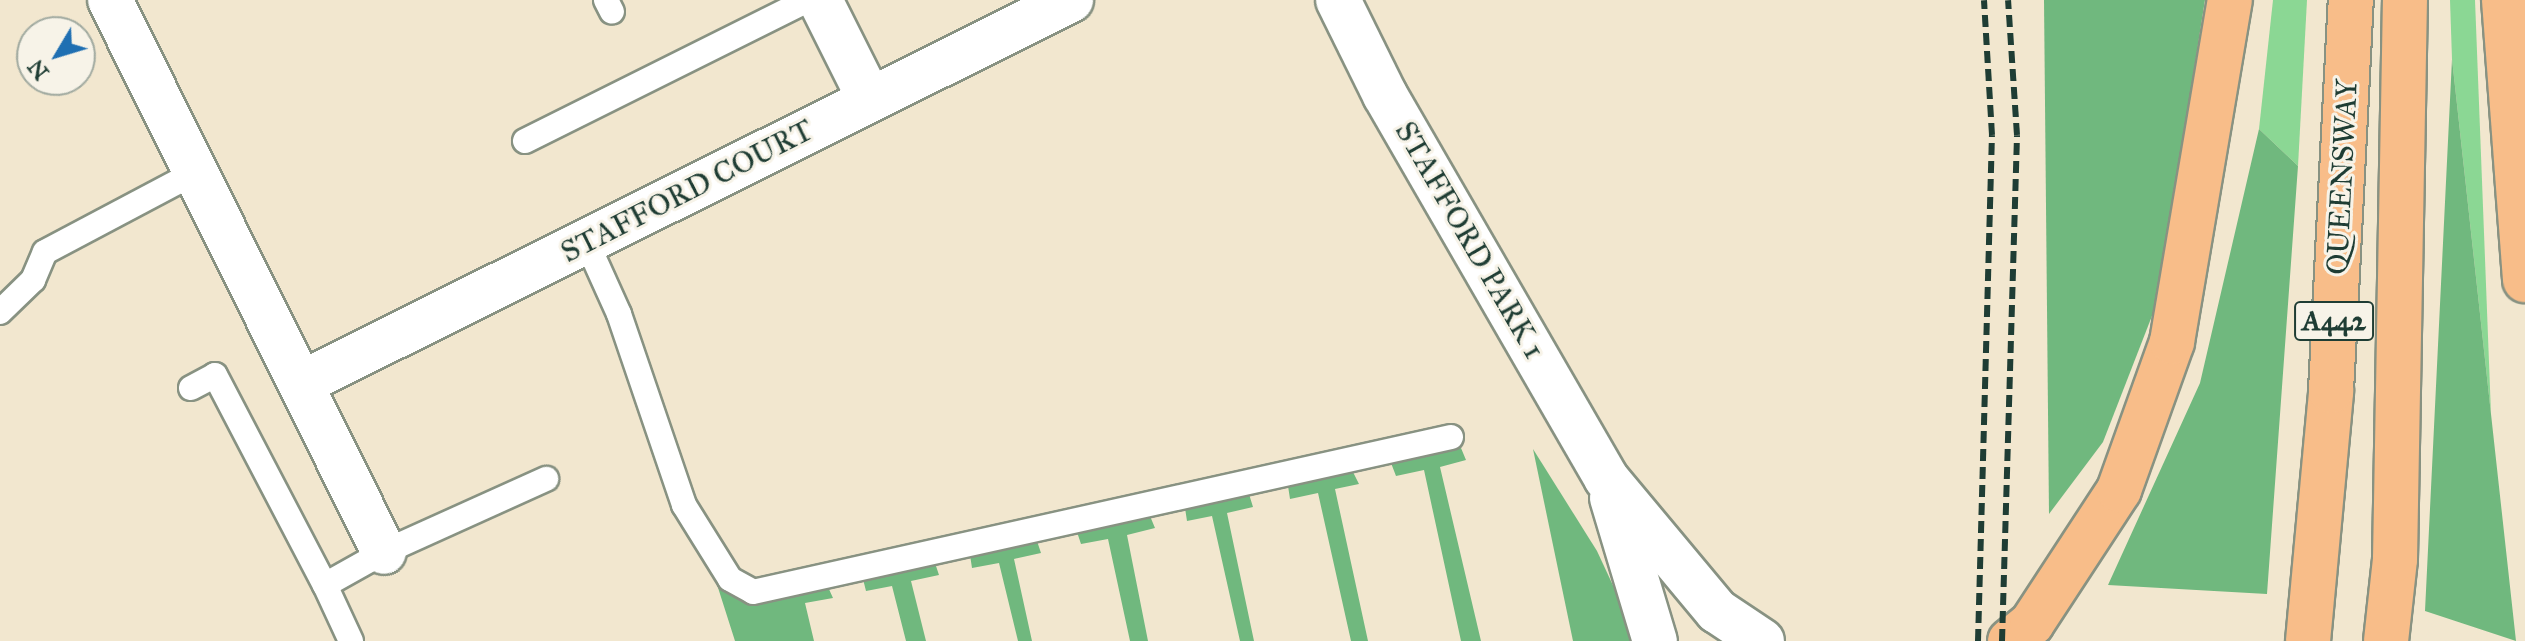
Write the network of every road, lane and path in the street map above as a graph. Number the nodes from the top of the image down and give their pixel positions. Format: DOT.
graph roads {
  1 [pos="110,0"];
  2 [pos="808,0"];
  3 [pos="820,0"];
  4 [pos="1071,0"];
  5 [pos="1338,0"];
  6 [pos="2230,0"];
  7 [pos="2351,0"];
  8 [pos="2405,0"];
  9 [pos="2504,0"];
  10 [pos="869,98"];
  11 [pos="525,141"];
  12 [pos="196,172"];
  13 [pos="587,243"];
  14 [pos="2525,280"];
  15 [pos="0,312"];
  16 [pos="304,382"];
  17 [pos="191,388"];
  18 [pos="1451,437"];
  19 [pos="1606,478"];
  20 [pos="546,479"];
  21 [pos="384,552"];
  22 [pos="325,585"];
  23 [pos="2021,632"];
  24 [pos="351,641"];
  25 [pos="1655,641"];
  26 [pos="1762,641"];
  27 [pos="2308,641"];
  28 [pos="2386,641"];
  1 -- 12 [label="street"];
  2 -- 11 [label="lane"];
  3 -- 10 [label="street"];
  4 -- 10 [label="street, STAFFORD COURT"];
  5 -- 19 [label="street, STAFFORD PARK 1"];
  6 -- 23 [label="highway"];
  7 -- 27 [label="highway, QUEENSWAY / A442"];
  8 -- 28 [label="highway, QUEENSWAY / A442"];
  9 -- 14 [label="highway"];
  10 -- 13 [label="street, STAFFORD COURT"];
  12 -- 15 [label="lane"];
  12 -- 16 [label="street"];
  13 -- 16 [label="street, STAFFORD COURT"];
  13 -- 18 [label="lane"];
  16 -- 21 [label="street"];
  17 -- 22 [label="lane"];
  19 -- 25 [label="street"];
  19 -- 26 [label="street"];
  20 -- 21 [label="lane"];
  21 -- 22 [label="lane"];
  22 -- 24 [label="lane"];
}
